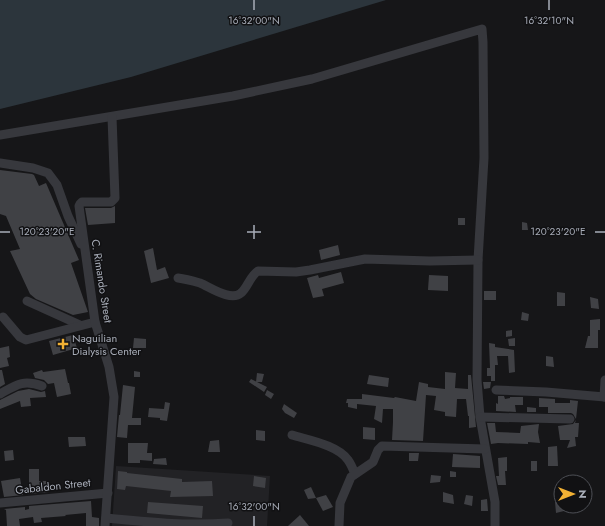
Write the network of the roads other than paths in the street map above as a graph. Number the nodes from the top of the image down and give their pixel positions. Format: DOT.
graph roads {
  1 [pos="112,117"];
  2 [pos="0,134"];
  3 [pos="0,163"];
  4 [pos="85,255"];
  5 [pos="478,260"];
  6 [pos="178,278"];
  7 [pos="27,301"];
  8 [pos="3,316"];
  9 [pos="95,322"];
  10 [pos="80,324"];
  11 [pos="605,380"];
  12 [pos="42,386"];
  13 [pos="496,390"];
  14 [pos="0,394"];
  15 [pos="604,397"];
  16 [pos="480,417"];
  17 [pos="570,419"];
  18 [pos="292,435"];
  19 [pos="485,450"];
  20 [pos="355,474"];
  21 [pos="108,493"];
  22 [pos="0,503"];
  23 [pos="105,522"];
  24 [pos="228,523"];
  25 [pos="340,526"];
  26 [pos="495,526"];
  1 -- 2 [label="street"];
  1 -- 4 [label="street, C. Rimando Street"];
  1 -- 5 [label="street"];
  3 -- 4 [label="street"];
  4 -- 9 [label="street, C. Rimando Street"];
  5 -- 6 [label="street"];
  5 -- 16 [label="street"];
  7 -- 10 [label="street"];
  8 -- 10 [label="street"];
  9 -- 10 [label="street"];
  9 -- 21 [label="street, C. Rimando Street"];
  11 -- 15 [label="street"];
  12 -- 14 [label="street"];
  13 -- 15 [label="street"];
  16 -- 17 [label="street"];
  16 -- 19 [label="street"];
  18 -- 20 [label="street"];
  19 -- 20 [label="street"];
  19 -- 26 [label="street"];
  20 -- 25 [label="street"];
  21 -- 22 [label="street, Gabaldon Street"];
  21 -- 23 [label="street, C. Rimando Street"];
  23 -- 24 [label="street"];
}
